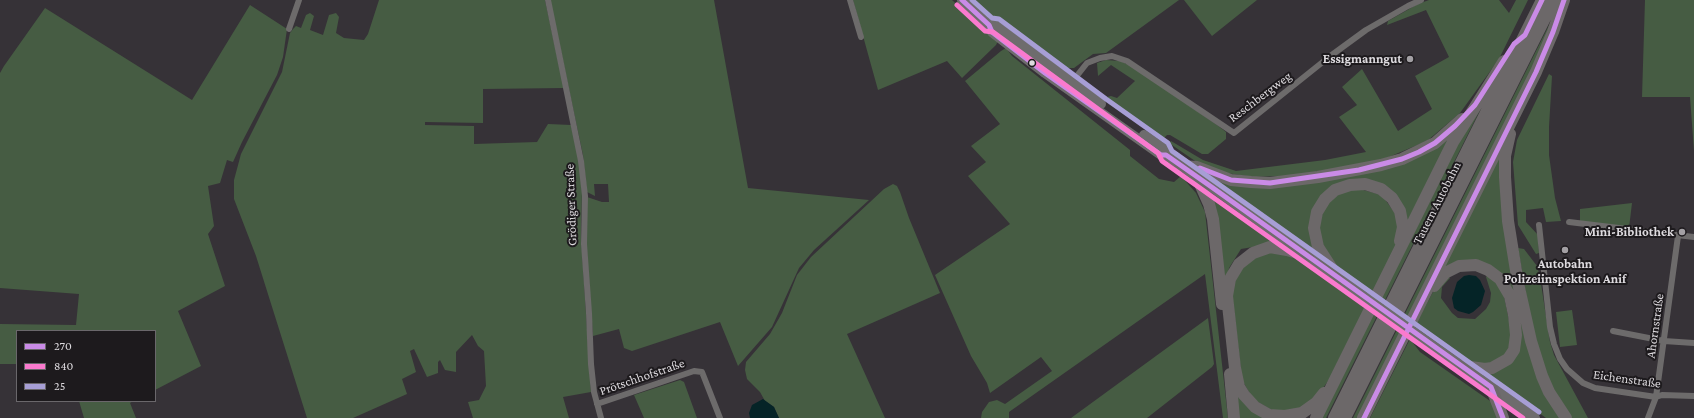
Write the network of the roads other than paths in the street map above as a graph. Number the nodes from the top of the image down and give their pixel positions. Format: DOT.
graph roads {
  1 [pos="299,0"];
  2 [pos="548,0"];
  3 [pos="850,0"];
  4 [pos="962,0"];
  5 [pos="1421,0"];
  6 [pos="1542,0"];
  7 [pos="1554,0"];
  8 [pos="1564,0"];
  9 [pos="989,25"];
  10 [pos="289,29"];
  11 [pos="1525,35"];
  12 [pos="861,37"];
  13 [pos="1072,82"];
  14 [pos="1475,105"];
  15 [pos="1513,117"];
  16 [pos="1166,155"];
  17 [pos="1181,166"];
  18 [pos="1197,177"];
  19 [pos="1569,222"];
  20 [pos="1539,225"];
  21 [pos="1678,236"];
  22 [pos="1694,237"];
  23 [pos="1308,256"];
  24 [pos="1396,260"];
  25 [pos="1338,278"];
  26 [pos="1422,298"];
  27 [pos="1613,331"];
  28 [pos="1664,341"];
  29 [pos="1694,342"];
  30 [pos="591,364"];
  31 [pos="1463,366"];
  32 [pos="1340,371"];
  33 [pos="1491,387"];
  34 [pos="1694,396"];
  35 [pos="1656,397"];
  36 [pos="597,404"];
  37 [pos="1364,417"];
  38 [pos="602,418"];
  39 [pos="720,418"];
  40 [pos="1234,418"];
  41 [pos="1316,418"];
  42 [pos="1334,418"];
  43 [pos="1346,418"];
  44 [pos="1503,418"];
  45 [pos="1535,418"];
  46 [pos="1566,418"];
  47 [pos="1648,418"];
  1 -- 10 [label="street"];
  2 -- 30 [label="street, Grödiger Straße"];
  3 -- 12 [label="street"];
  4 -- 9 [label="main road"];
  5 -- 13 [label="street, Reschbergweg"];
  6 -- 11 [label="highway, Tauern Autobahn"];
  7 -- 43 [label="highway, Tauern Autobahn"];
  8 -- 15 [label="highway"];
  9 -- 13 [label="main road"];
  9 -- 16 [label="main road"];
  11 -- 14 [label="highway"];
  11 -- 42 [label="highway, Tauern Autobahn"];
  13 -- 16 [label="main road"];
  14 -- 17 [label="highway"];
  14 -- 24 [label="highway"];
  15 -- 26 [label="highway"];
  15 -- 46 [label="highway"];
  16 -- 17 [label="main road"];
  17 -- 18 [label="main road"];
  18 -- 23 [label="main road"];
  18 -- 40 [label="highway"];
  19 -- 21 [label="street"];
  20 -- 35 [label="street, Eichenstraße"];
  21 -- 22 [label="street"];
  21 -- 28 [label="street, Ahornstraße"];
  23 -- 25 [label="main road"];
  23 -- 32 [label="highway"];
  24 -- 25 [label="highway"];
  24 -- 32 [label="highway"];
  25 -- 31 [label="main road, bridge"];
  26 -- 31 [label="highway"];
  26 -- 37 [label="highway"];
  27 -- 28 [label="street"];
  28 -- 29 [label="street"];
  28 -- 35 [label="street, Ahornstraße"];
  30 -- 36 [label="street, Prötschhofstraße"];
  31 -- 33 [label="main road"];
  32 -- 41 [label="highway"];
  33 -- 44 [label="highway"];
  33 -- 45 [label="main road"];
  34 -- 35 [label="street, Eichenstraße"];
  35 -- 47 [label="street, Ahornstraße"];
  36 -- 38 [label="street, Prötschhofstraße"];
  36 -- 39 [label="street, Prötschhofstraße"];
}
